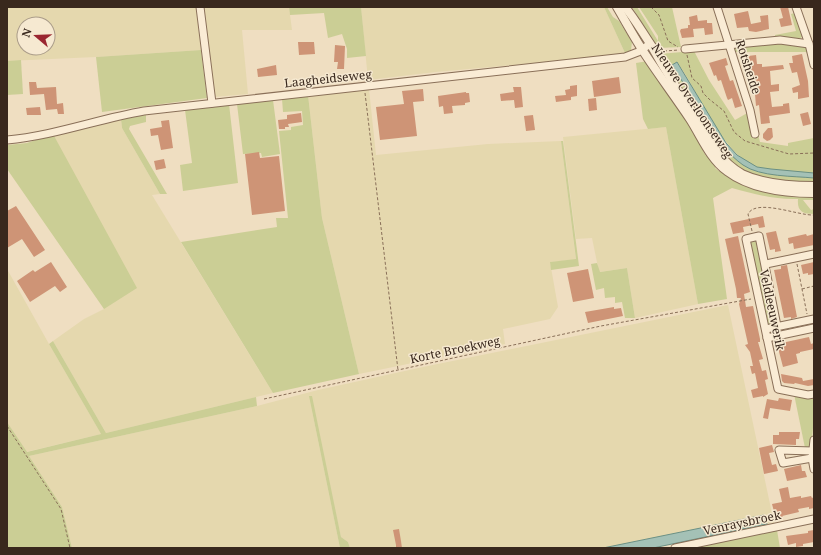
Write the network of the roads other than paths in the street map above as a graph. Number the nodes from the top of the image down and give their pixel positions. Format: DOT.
graph roads {
  1 [pos="200,7"];
  2 [pos="617,7"];
  3 [pos="625,7"];
  4 [pos="717,7"];
  5 [pos="796,7"];
  6 [pos="650,44"];
  7 [pos="729,44"];
  8 [pos="811,47"];
  9 [pos="642,50"];
  10 [pos="683,50"];
  11 [pos="814,65"];
  12 [pos="212,103"];
  13 [pos="755,134"];
  14 [pos="7,140"];
  15 [pos="814,186"];
  16 [pos="814,193"];
  17 [pos="814,254"];
  18 [pos="766,264"];
  19 [pos="811,320"];
  20 [pos="777,326"];
  21 [pos="814,328"];
  22 [pos="766,329"];
  23 [pos="767,338"];
  24 [pos="814,394"];
  25 [pos="814,440"];
  26 [pos="814,469"];
  27 [pos="814,519"];
  28 [pos="675,548"];
  1 -- 12 [label="street"];
  2 -- 9 [label="street, Nieuwe Overloonseweg"];
  3 -- 6 [label="street, Nieuwe Overloonseweg"];
  4 -- 7 [label="street, Rotsheide"];
  5 -- 8 [label="street"];
  6 -- 9 [label="street, Laagheidseweg"];
  6 -- 15 [label="street, Nieuwe Overloonseweg"];
  7 -- 8 [label="street"];
  7 -- 10 [label="street"];
  7 -- 13 [label="street, Rotsheide"];
  8 -- 11 [label="street"];
  9 -- 12 [label="street, Laagheidseweg"];
  9 -- 16 [label="street, Nieuwe Overloonseweg"];
  12 -- 14 [label="street, Laagheidseweg"];
  17 -- 18 [label="street, Veldleeuwerik"];
  18 -- 20 [label="street, Veldleeuwerik"];
  18 -- 22 [label="street, Veldleeuwerik"];
  19 -- 20 [label="street"];
  20 -- 22 [label="street"];
  21 -- 23 [label="street"];
  22 -- 23 [label="street, Veldleeuwerik"];
  23 -- 24 [label="street, Veldleeuwerik"];
  25 -- 26 [label="street"];
  27 -- 28 [label="street, Venraysbroek"];
}
